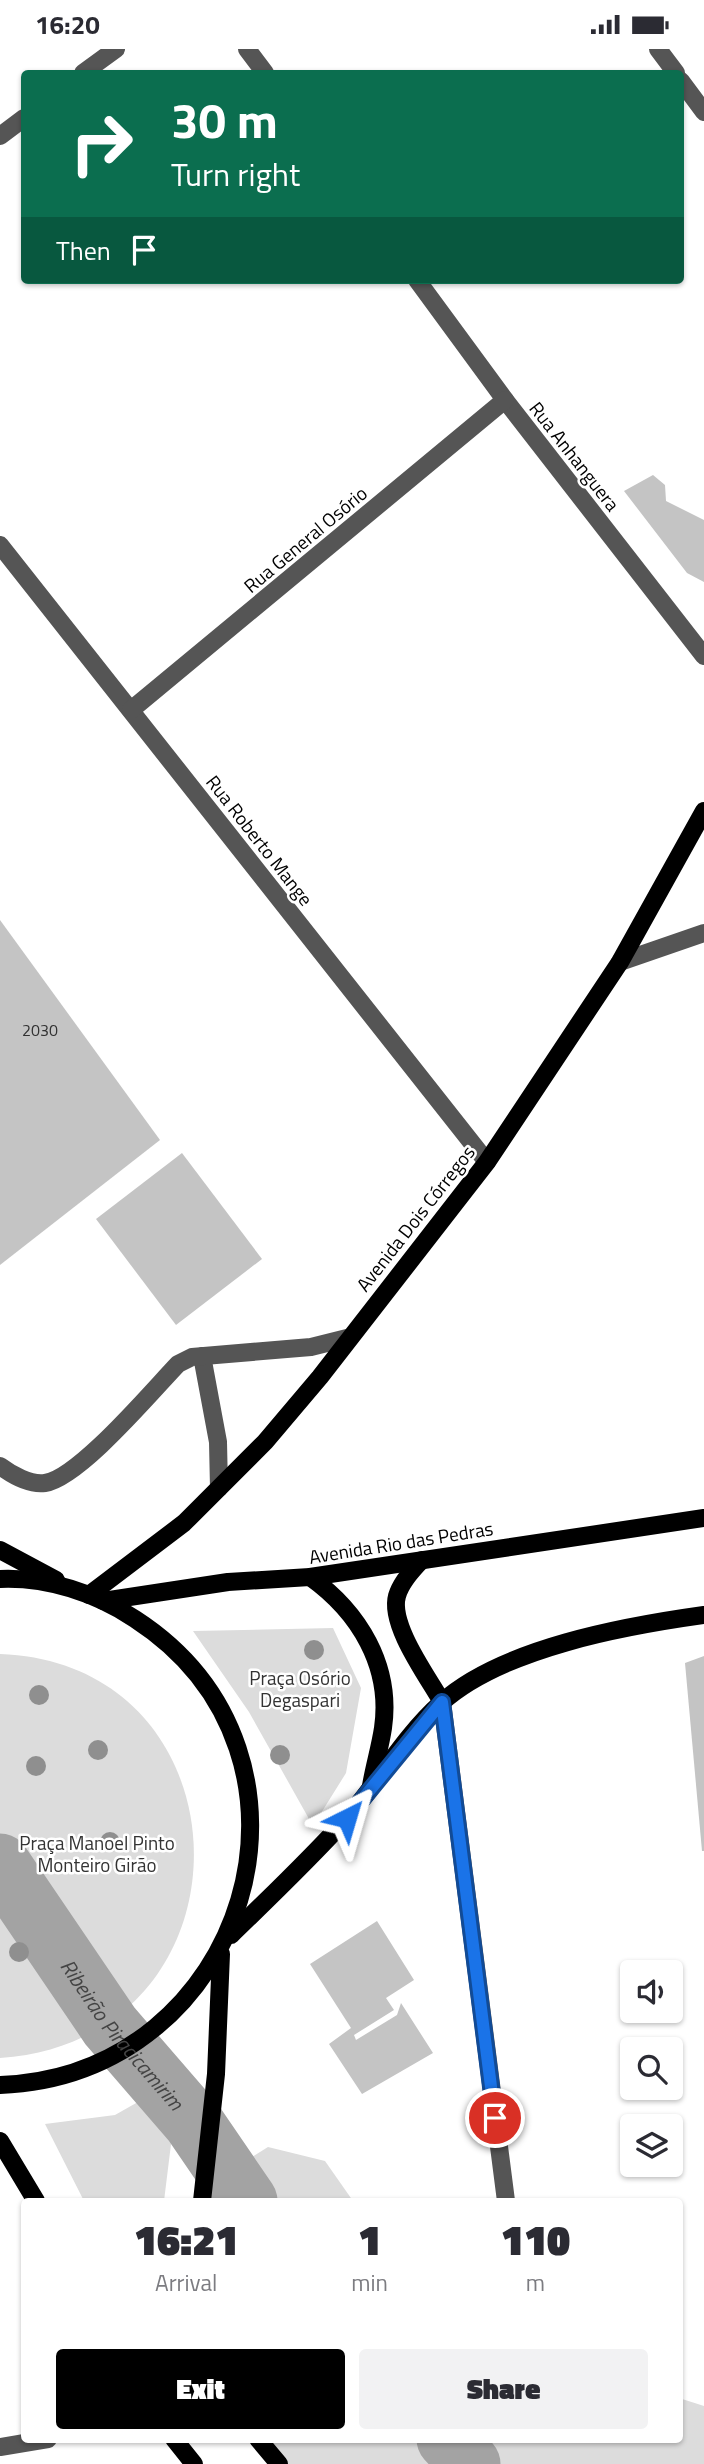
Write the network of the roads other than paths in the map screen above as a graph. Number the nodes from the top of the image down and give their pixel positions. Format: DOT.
graph roads {
  1 [pos="116,49"];
  2 [pos="247,49"];
  3 [pos="658,49"];
  4 [pos="87,70"];
  5 [pos="263,70"];
  6 [pos="674,70"];
  7 [pos="684,85"];
  8 [pos="704,112"];
  9 [pos="21,120"];
  10 [pos="0,136"];
  11 [pos="420,284"];
  12 [pos="505,400"];
  13 [pos="0,545"];
  14 [pos="704,656"];
  15 [pos="131,711"];
  16 [pos="704,811"];
  17 [pos="704,933"];
  18 [pos="620,962"];
  19 [pos="487,1162"];
  20 [pos="347,1338"];
  21 [pos="202,1356"];
  22 [pos="0,1466"];
  23 [pos="219,1488"];
  24 [pos="704,1518"];
  25 [pos="0,1551"];
  26 [pos="422,1560"];
  27 [pos="310,1577"];
  28 [pos="0,1579"];
  29 [pos="89,1595"];
  30 [pos="704,1615"];
  31 [pos="442,1702"];
  32 [pos="370,1790"];
  33 [pos="224,1945"];
  34 [pos="9,2085"];
  35 [pos="0,2141"];
  36 [pos="34,2198"];
  37 [pos="202,2198"];
  38 [pos="506,2198"];
  39 [pos="24,2443"];
  40 [pos="177,2443"];
  41 [pos="261,2443"];
  42 [pos="0,2447"];
  43 [pos="194,2464"];
  44 [pos="279,2464"];
  1 -- 4 [label="street"];
  2 -- 5 [label="street"];
  3 -- 6 [label="street"];
  7 -- 8 [label="street"];
  9 -- 10 [label="street"];
  11 -- 12 [label="street, Rua Anhanguera"];
  12 -- 14 [label="street, Rua Anhanguera"];
  12 -- 15 [label="street, Rua General Osório"];
  13 -- 15 [label="street, Rua Roberto Mange"];
  15 -- 19 [label="street, Rua Roberto Mange"];
  16 -- 18 [label="main road, Avenida Dois Córregos"];
  17 -- 18 [label="street"];
  18 -- 19 [label="main road, Avenida Dois Córregos"];
  19 -- 20 [label="main road, Avenida Dois Córregos"];
  20 -- 21 [label="street"];
  20 -- 23 [label="main road, Avenida Dois Córregos"];
  21 -- 22 [label="street"];
  21 -- 23 [label="street"];
  23 -- 29 [label="main road, Avenida Dois Córregos"];
  24 -- 26 [label="main road, Avenida Rio das Pedras"];
  25 -- 29 [label="main road"];
  26 -- 27 [label="main road, Avenida Rio das Pedras"];
  26 -- 31 [label="main road"];
  27 -- 29 [label="main road, Avenida Rio das Pedras"];
  27 -- 32 [label="main road"];
  28 -- 29 [label="main road"];
  29 -- 33 [label="main road"];
  30 -- 31 [label="main road"];
  31 -- 32 [label="main road"];
  31 -- 38 [label="street"];
  32 -- 33 [label="main road"];
  33 -- 34 [label="main road"];
  33 -- 37 [label="main road"];
  35 -- 36 [label="main road"];
  39 -- 42 [label="street"];
  40 -- 43 [label="main road"];
  41 -- 44 [label="main road"];
}
